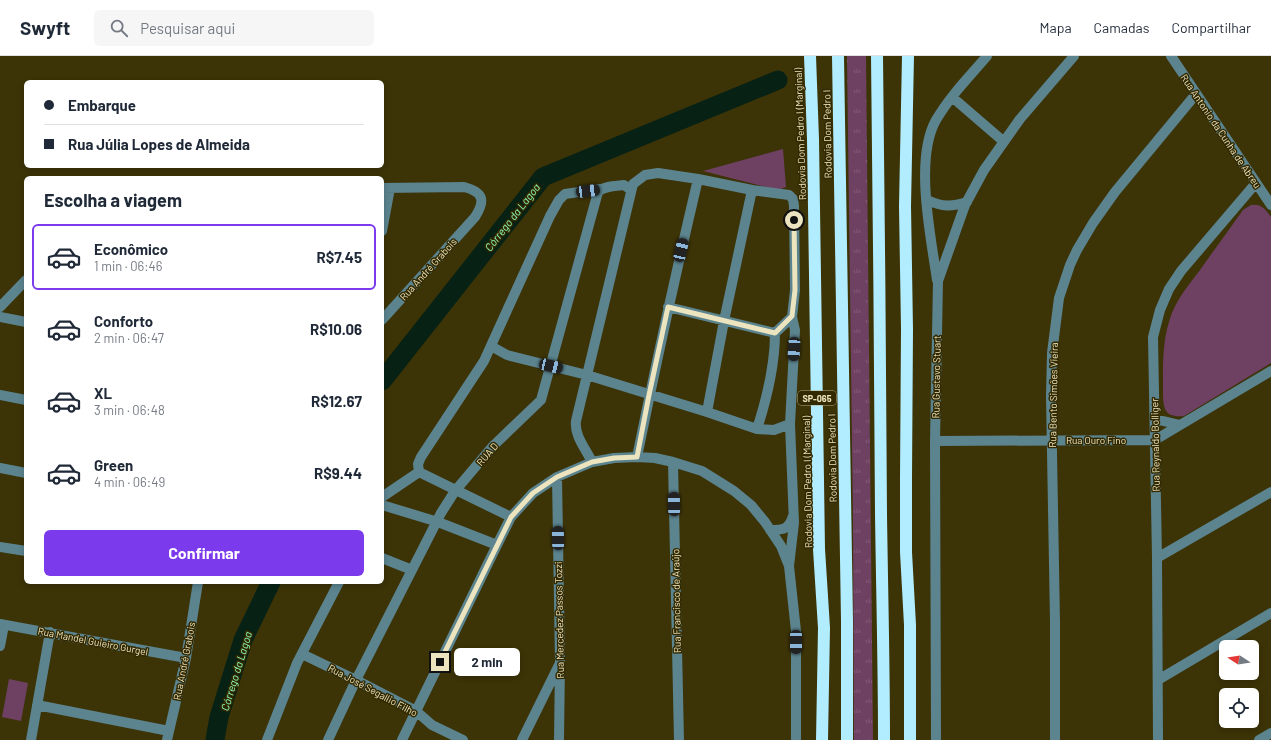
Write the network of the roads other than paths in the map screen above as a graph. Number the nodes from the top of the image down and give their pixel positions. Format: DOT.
graph roads {
  1 [pos="810,56"];
  2 [pos="838,56"];
  3 [pos="877,56"];
  4 [pos="908,56"];
  5 [pos="987,56"];
  6 [pos="1074,56"];
  7 [pos="1171,56"];
  8 [pos="1196,94"];
  9 [pos="952,97"];
  10 [pos="1004,141"];
  11 [pos="698,179"];
  12 [pos="1256,183"];
  13 [pos="386,188"];
  14 [pos="600,190"];
  15 [pos="631,190"];
  16 [pos="752,190"];
  17 [pos="927,200"];
  18 [pos="967,202"];
  19 [pos="1271,205"];
  20 [pos="384,210"];
  21 [pos="938,281"];
  22 [pos="24,282"];
  23 [pos="0,307"];
  24 [pos="668,307"];
  25 [pos="792,316"];
  26 [pos="0,317"];
  27 [pos="384,318"];
  28 [pos="724,320"];
  29 [pos="24,322"];
  30 [pos="775,333"];
  31 [pos="491,346"];
  32 [pos="551,366"];
  33 [pos="1271,371"];
  34 [pos="587,375"];
  35 [pos="0,395"];
  36 [pos="649,395"];
  37 [pos="24,400"];
  38 [pos="707,412"];
  39 [pos="1155,419"];
  40 [pos="790,424"];
  41 [pos="1180,425"];
  42 [pos="757,429"];
  43 [pos="1051,439"];
  44 [pos="1155,440"];
  45 [pos="935,441"];
  46 [pos="637,457"];
  47 [pos="592,462"];
  48 [pos="673,462"];
  49 [pos="0,468"];
  50 [pos="419,472"];
  51 [pos="24,473"];
  52 [pos="557,477"];
  53 [pos="455,491"];
  54 [pos="1271,492"];
  55 [pos="384,496"];
  56 [pos="384,506"];
  57 [pos="793,514"];
  58 [pos="511,517"];
  59 [pos="438,522"];
  60 [pos="770,530"];
  61 [pos="497,545"];
  62 [pos="0,547"];
  63 [pos="24,552"];
  64 [pos="1158,558"];
  65 [pos="384,559"];
  66 [pos="789,566"];
  67 [pos="412,570"];
  68 [pos="196,584"];
  69 [pos="337,584"];
  70 [pos="1271,613"];
  71 [pos="2,624"];
  72 [pos="50,632"];
  73 [pos="0,646"];
  74 [pos="302,654"];
  75 [pos="186,658"];
  76 [pos="560,661"];
  77 [pos="356,680"];
  78 [pos="1158,680"];
  79 [pos="37,705"];
  80 [pos="416,711"];
  81 [pos="1271,733"];
  82 [pos="168,735"];
  83 [pos="31,740"];
  84 [pos="267,740"];
  85 [pos="328,740"];
  86 [pos="402,740"];
  87 [pos="463,740"];
  88 [pos="522,740"];
  89 [pos="559,740"];
  90 [pos="679,740"];
  91 [pos="796,740"];
  92 [pos="822,740"];
  93 [pos="847,740"];
  94 [pos="884,740"];
  95 [pos="910,740"];
  96 [pos="936,740"];
  97 [pos="1055,740"];
  98 [pos="1158,740"];
  99 [pos="1259,740"];
  1 -- 92 [label="highway, Rodovia Dom Pedro I (Marginal) / SP-065"];
  2 -- 93 [label="highway, Rodovia Dom Pedro I / SP-065"];
  3 -- 94 [label="highway"];
  4 -- 95 [label="highway"];
  5 -- 9 [label="street"];
  6 -- 10 [label="street, Rua Gustavo Stuart"];
  7 -- 8 [label="street, Rua Antonio da Cunha de Abreu"];
  8 -- 12 [label="street, Rua Antonio da Cunha de Abreu"];
  8 -- 43 [label="street, Rua Bento Simões Vieira"];
  9 -- 10 [label="street"];
  9 -- 17 [label="street"];
  10 -- 18 [label="street, Rua Gustavo Stuart"];
  11 -- 15 [label="street"];
  11 -- 16 [label="street"];
  11 -- 24 [label="street"];
  12 -- 19 [label="street, Rua Antonio da Cunha de Abreu"];
  12 -- 39 [label="street, Rua Reynaldo Bolliger"];
  13 -- 20 [label="street"];
  13 -- 27 [label="street, Rua André Grabois"];
  14 -- 15 [label="street"];
  14 -- 31 [label="street"];
  14 -- 32 [label="street, RUA D"];
  15 -- 34 [label="street"];
  16 -- 25 [label="street"];
  16 -- 28 [label="street"];
  17 -- 18 [label="street"];
  17 -- 21 [label="street"];
  18 -- 21 [label="street, Rua Gustavo Stuart"];
  21 -- 45 [label="street, Rua Gustavo Stuart"];
  22 -- 23 [label="street"];
  24 -- 28 [label="street"];
  24 -- 36 [label="street"];
  25 -- 30 [label="street"];
  25 -- 40 [label="street"];
  26 -- 29 [label="street"];
  28 -- 30 [label="street"];
  28 -- 38 [label="street"];
  30 -- 42 [label="street"];
  31 -- 32 [label="street"];
  31 -- 50 [label="street"];
  32 -- 34 [label="street"];
  32 -- 53 [label="street, RUA D"];
  33 -- 41 [label="street"];
  34 -- 36 [label="street"];
  34 -- 47 [label="street"];
  35 -- 37 [label="street"];
  36 -- 38 [label="street"];
  36 -- 46 [label="street"];
  38 -- 42 [label="street"];
  39 -- 41 [label="street"];
  39 -- 44 [label="street, Rua Reynaldo Bolliger"];
  40 -- 42 [label="street"];
  40 -- 57 [label="street"];
  41 -- 44 [label="street"];
  43 -- 44 [label="street, Rua Ouro Fino"];
  43 -- 45 [label="street, Rua Ouro Fino"];
  43 -- 97 [label="street, Rua Bento Simões Vieira"];
  44 -- 64 [label="street, Rua Reynaldo Bolliger"];
  45 -- 96 [label="street, Rua Gustavo Stuart"];
  46 -- 47 [label="street"];
  46 -- 48 [label="street"];
  47 -- 52 [label="street"];
  48 -- 60 [label="street"];
  48 -- 90 [label="street, Rua Francisco de Araújo"];
  49 -- 51 [label="street"];
  50 -- 53 [label="street"];
  50 -- 55 [label="street"];
  52 -- 58 [label="street"];
  52 -- 76 [label="street, Rua Mercedez Passos Tozzi"];
  53 -- 58 [label="street"];
  53 -- 59 [label="street, RUA D"];
  54 -- 64 [label="street"];
  56 -- 59 [label="street"];
  57 -- 60 [label="street"];
  57 -- 66 [label="street"];
  58 -- 61 [label="street"];
  59 -- 61 [label="street"];
  59 -- 67 [label="street, RUA D"];
  60 -- 66 [label="street"];
  61 -- 80 [label="street"];
  62 -- 63 [label="street"];
  64 -- 78 [label="street, Rua Reynaldo Bolliger"];
  65 -- 67 [label="street"];
  66 -- 91 [label="street"];
  67 -- 77 [label="street, RUA D"];
  68 -- 75 [label="street, Rua André Grabois"];
  69 -- 74 [label="street"];
  70 -- 78 [label="street"];
  71 -- 72 [label="street, Rua Mandel Guieiro Gurgel"];
  71 -- 73 [label="street"];
  72 -- 75 [label="street, Rua Mandel Guieiro Gurgel"];
  72 -- 79 [label="street"];
  74 -- 77 [label="street, Rua José Segallio Filho"];
  74 -- 84 [label="street"];
  75 -- 82 [label="street, Rua André Grabois"];
  76 -- 88 [label="street"];
  76 -- 89 [label="street, Rua Mercedez Passos Tozzi"];
  77 -- 80 [label="street, Rua José Segallio Filho"];
  77 -- 85 [label="street, RUA D"];
  78 -- 98 [label="street, Rua Reynaldo Bolliger"];
  79 -- 82 [label="street"];
  79 -- 83 [label="street"];
  80 -- 86 [label="street"];
  80 -- 87 [label="street, Rua José Segallio Filho"];
  81 -- 99 [label="street"];
}
